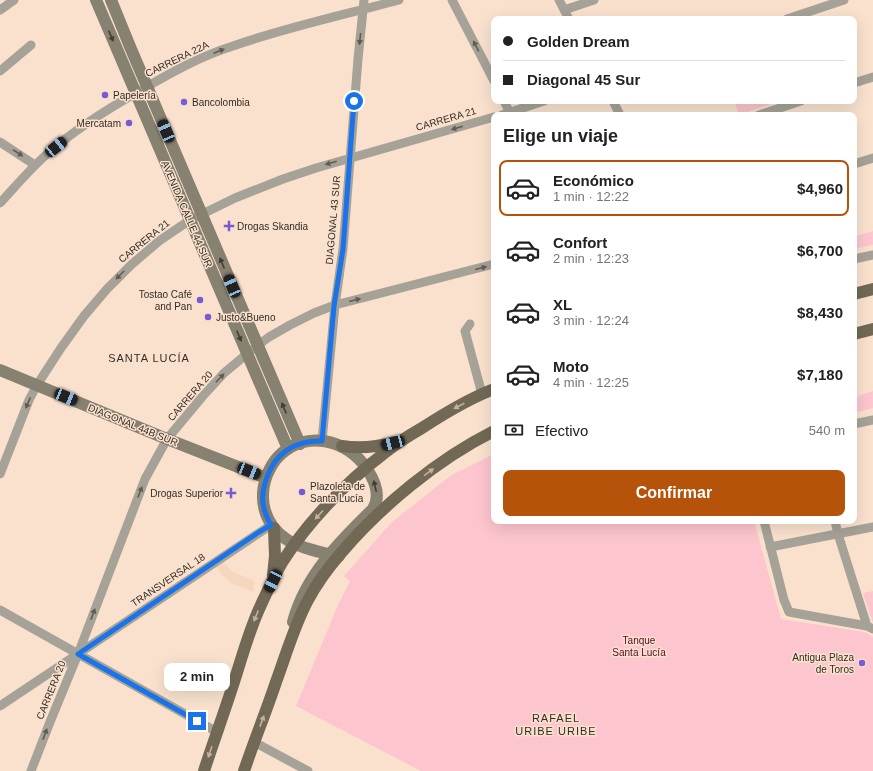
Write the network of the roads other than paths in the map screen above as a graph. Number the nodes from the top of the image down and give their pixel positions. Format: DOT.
graph roads {
  1 [pos="14,0"];
  2 [pos="96,0"];
  3 [pos="111,0"];
  4 [pos="364,0"];
  5 [pos="399,0"];
  6 [pos="452,0"];
  7 [pos="559,0"];
  8 [pos="594,0"];
  9 [pos="844,0"];
  10 [pos="0,10"];
  11 [pos="363,10"];
  12 [pos="564,10"];
  13 [pos="567,16"];
  14 [pos="796,16"];
  15 [pos="31,45"];
  16 [pos="0,71"];
  17 [pos="491,75"];
  18 [pos="873,77"];
  19 [pos="857,82"];
  20 [pos="147,86"];
  21 [pos="136,93"];
  22 [pos="536,104"];
  23 [pos="792,104"];
  24 [pos="514,112"];
  25 [pos="768,112"];
  26 [pos="491,118"];
  27 [pos="0,142"];
  28 [pos="350,158"];
  29 [pos="873,158"];
  30 [pos="857,163"];
  31 [pos="35,165"];
  32 [pos="0,204"];
  33 [pos="201,214"];
  34 [pos="190,220"];
  35 [pos="873,255"];
  36 [pos="857,258"];
  37 [pos="491,265"];
  38 [pos="873,289"];
  39 [pos="857,293"];
  40 [pos="334,306"];
  41 [pos="470,324"];
  42 [pos="873,329"];
  43 [pos="857,333"];
  44 [pos="257,346"];
  45 [pos="247,354"];
  46 [pos="0,370"];
  47 [pos="37,385"];
  48 [pos="491,390"];
  49 [pos="482,394"];
  50 [pos="873,420"];
  51 [pos="857,423"];
  52 [pos="491,433"];
  53 [pos="167,439"];
  54 [pos="402,440"];
  55 [pos="322,441"];
  56 [pos="300,444"];
  57 [pos="342,446"];
  58 [pos="288,449"];
  59 [pos="366,467"];
  60 [pos="0,474"];
  61 [pos="266,478"];
  62 [pos="765,524"];
  63 [pos="836,524"];
  64 [pos="273,527"];
  65 [pos="873,527"];
  66 [pos="838,534"];
  67 [pos="296,544"];
  68 [pos="770,547"];
  69 [pos="335,555"];
  70 [pos="273,581"];
  71 [pos="0,610"];
  72 [pos="870,628"];
  73 [pos="78,654"];
  74 [pos="0,706"];
  75 [pos="217,732"];
  76 [pos="254,742"];
  77 [pos="31,771"];
  78 [pos="204,771"];
  79 [pos="244,771"];
  80 [pos="308,771"];
  1 -- 10 [label="street"];
  2 -- 21 [label="main road, AVENIDA CALLE 44 SUR, one-way"];
  3 -- 20 [label="main road, AVENIDA CALLE 44 SUR"];
  4 -- 11 [label="street, DIAGONAL 43 SUR"];
  5 -- 11 [label="street, CARRERA 22A"];
  17 -- 6 [label="street, one-way"];
  7 -- 12 [label="street"];
  8 -- 12 [label="street"];
  9 -- 14 [label="street"];
  20 -- 11 [label="street, CARRERA 22A, one-way"];
  11 -- 28 [label="street, DIAGONAL 43 SUR, one-way"];
  12 -- 13 [label="street"];
  15 -- 16 [label="street"];
  18 -- 19 [label="street"];
  20 -- 21 [label="street, CARRERA 22A"];
  20 -- 33 [label="main road, AVENIDA CALLE 44 SUR"];
  21 -- 31 [label="street, CARRERA 22A"];
  21 -- 34 [label="main road, AVENIDA CALLE 44 SUR"];
  22 -- 24 [label="street"];
  23 -- 25 [label="street"];
  26 -- 28 [label="street, CARRERA 21, one-way"];
  27 -- 31 [label="street, one-way"];
  28 -- 33 [label="street, CARRERA 21, one-way"];
  28 -- 40 [label="street, DIAGONAL 43 SUR"];
  29 -- 30 [label="street"];
  31 -- 32 [label="street, CARRERA 22A"];
  33 -- 34 [label="street, CARRERA 21"];
  44 -- 33 [label="main road, AVENIDA CALLE 44 SUR, one-way"];
  34 -- 45 [label="main road, AVENIDA CALLE 44 SUR, one-way"];
  34 -- 47 [label="street, CARRERA 21, one-way"];
  35 -- 36 [label="street"];
  40 -- 37 [label="street, CARRERA 20, one-way"];
  38 -- 39 [label="main road"];
  40 -- 44 [label="street, CARRERA 20"];
  40 -- 55 [label="street, DIAGONAL 43 SUR"];
  41 -- 49 [label="street"];
  42 -- 43 [label="main road"];
  44 -- 45 [label="street, CARRERA 20"];
  56 -- 44 [label="main road, AVENIDA CALLE 44 SUR, one-way"];
  53 -- 45 [label="street, CARRERA 20, one-way"];
  45 -- 58 [label="main road, AVENIDA CALLE 44 SUR"];
  46 -- 47 [label="main road, DIAGONAL 44B SUR"];
  47 -- 53 [label="main road, DIAGONAL 44B SUR"];
  47 -- 60 [label="street, CARRERA 21, one-way"];
  48 -- 49 [label="main road"];
  49 -- 54 [label="main road, one-way"];
  50 -- 51 [label="street"];
  69 -- 52 [label="main road, one-way"];
  53 -- 61 [label="main road, DIAGONAL 44B SUR"];
  73 -- 53 [label="street, CARRERA 20, one-way"];
  54 -- 57 [label="main road"];
  54 -- 59 [label="main road"];
  55 -- 56 [label="main road"];
  55 -- 57 [label="main road"];
  56 -- 58 [label="main road"];
  57 -- 59 [label="main road"];
  58 -- 61 [label="main road"];
  59 -- 67 [label="main road, one-way"];
  69 -- 59 [label="main road, one-way"];
  61 -- 64 [label="main road"];
  62 -- 68 [label="street"];
  63 -- 66 [label="street"];
  64 -- 67 [label="main road"];
  64 -- 70 [label="main road"];
  64 -- 73 [label="street, TRANSVERSAL 18"];
  65 -- 66 [label="street"];
  66 -- 68 [label="street"];
  66 -- 72 [label="street"];
  67 -- 69 [label="main road"];
  67 -- 70 [label="main road"];
  68 -- 72 [label="street"];
  76 -- 69 [label="main road, one-way"];
  70 -- 75 [label="main road, one-way"];
  71 -- 73 [label="street"];
  73 -- 74 [label="street, TRANSVERSAL 18"];
  73 -- 75 [label="street"];
  77 -- 73 [label="street, CARRERA 20, one-way"];
  75 -- 78 [label="main road, one-way"];
  76 -- 79 [label="main road"];
  76 -- 80 [label="street"];
}
